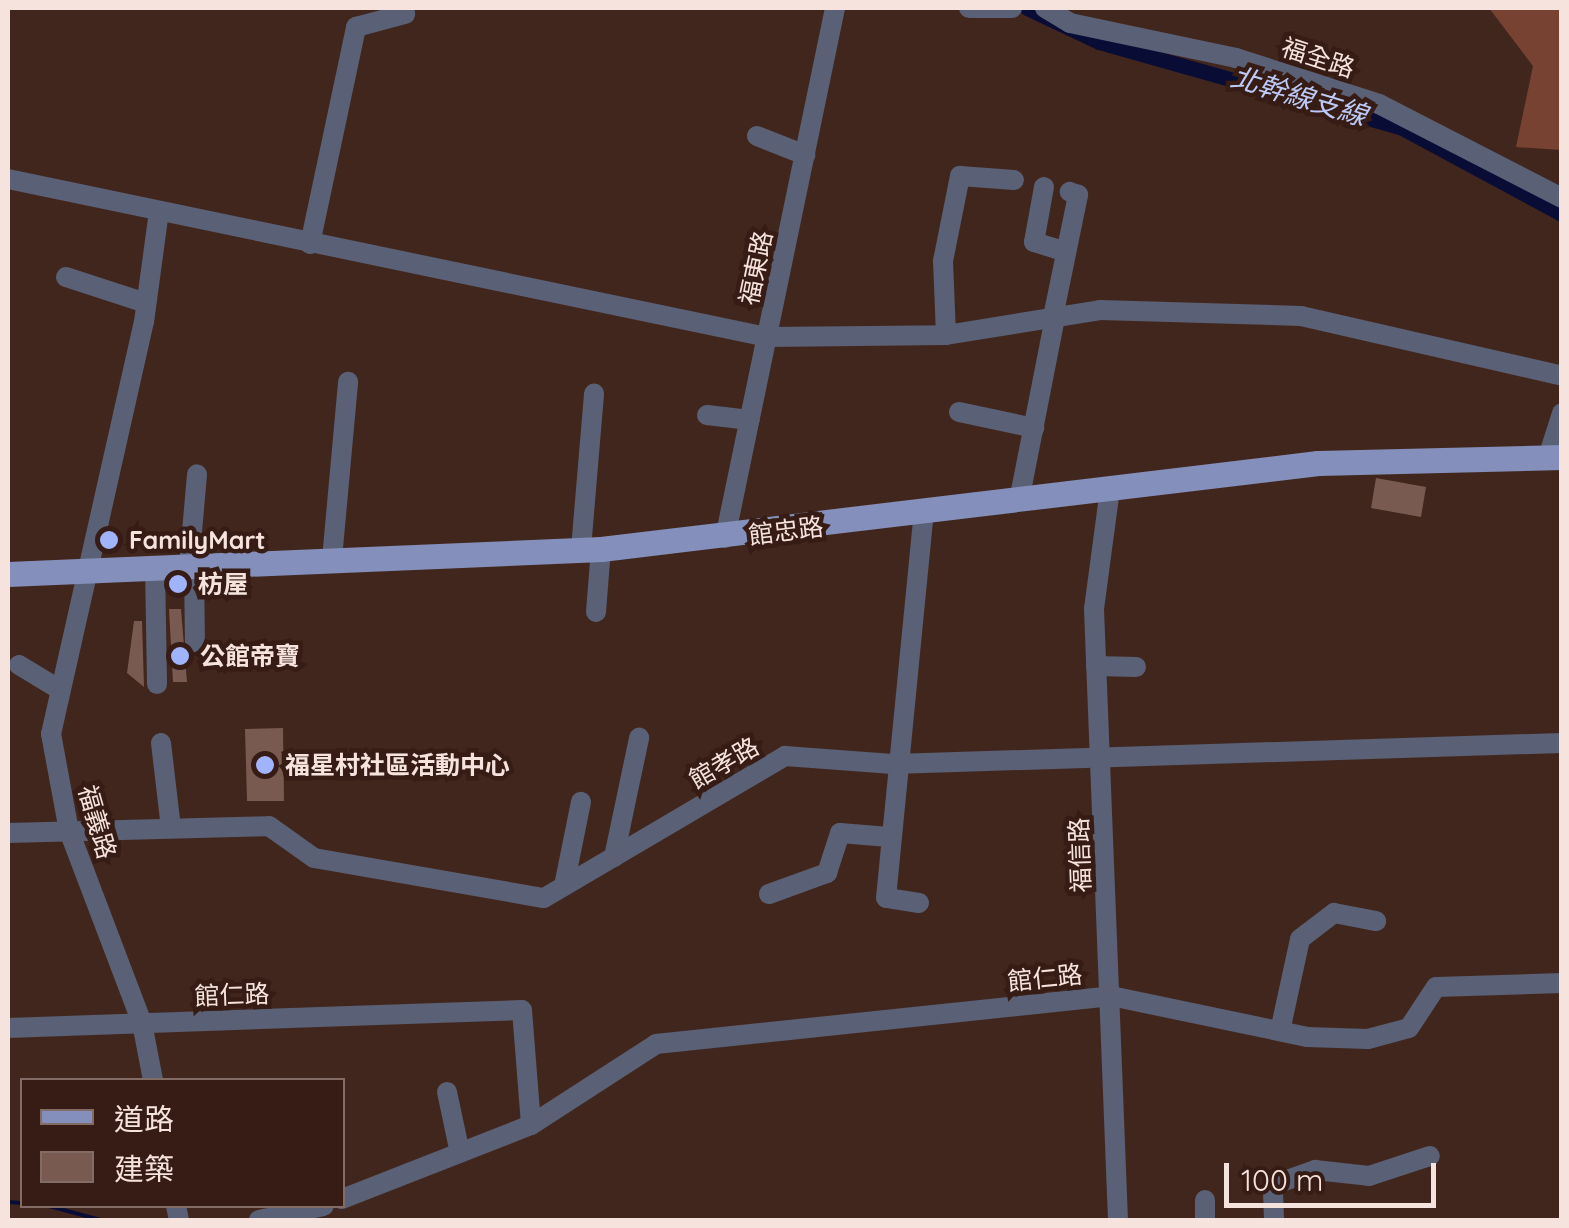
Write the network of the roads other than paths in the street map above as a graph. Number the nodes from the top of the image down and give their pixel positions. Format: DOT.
graph roads {
  1 [pos="836,8"];
  2 [pos="969,8"];
  3 [pos="1012,8"];
  4 [pos="1044,8"];
  5 [pos="405,14"];
  6 [pos="757,136"];
  7 [pos="804,154"];
  8 [pos="8,179"];
  9 [pos="1014,180"];
  10 [pos="1044,187"];
  11 [pos="1070,192"];
  12 [pos="1562,198"];
  13 [pos="159,211"];
  14 [pos="310,244"];
  15 [pos="1064,252"];
  16 [pos="66,278"];
  17 [pos="146,303"];
  18 [pos="1054,317"];
  19 [pos="946,335"];
  20 [pos="767,337"];
  21 [pos="1562,376"];
  22 [pos="348,382"];
  23 [pos="594,394"];
  24 [pos="958,412"];
  25 [pos="1562,413"];
  26 [pos="707,415"];
  27 [pos="750,420"];
  28 [pos="1034,428"];
  29 [pos="1555,457"];
  30 [pos="197,474"];
  31 [pos="1110,489"];
  32 [pos="1020,501"];
  33 [pos="924,513"];
  34 [pos="725,538"];
  35 [pos="591,549"];
  36 [pos="332,559"];
  37 [pos="191,565"];
  38 [pos="156,567"];
  39 [pos="83,570"];
  40 [pos="8,574"];
  41 [pos="596,612"];
  42 [pos="195,642"];
  43 [pos="19,665"];
  44 [pos="1096,666"];
  45 [pos="1136,667"];
  46 [pos="157,684"];
  47 [pos="57,688"];
  48 [pos="639,738"];
  49 [pos="161,743"];
  50 [pos="1562,743"];
  51 [pos="1101,759"];
  52 [pos="893,764"];
  53 [pos="581,802"];
  54 [pos="171,828"];
  55 [pos="70,831"];
  56 [pos="8,833"];
  57 [pos="889,837"];
  58 [pos="614,856"];
  59 [pos="564,886"];
  60 [pos="769,894"];
  61 [pos="918,903"];
  62 [pos="1376,921"];
  63 [pos="1562,983"];
  64 [pos="1110,996"];
  65 [pos="142,1022"];
  66 [pos="8,1028"];
  67 [pos="1280,1031"];
  68 [pos="153,1078"];
  69 [pos="447,1092"];
  70 [pos="531,1125"];
  71 [pos="460,1153"];
  72 [pos="1430,1156"];
  73 [pos="345,1197"];
  74 [pos="315,1208"];
  75 [pos="259,1220"];
  76 [pos="1118,1220"];
  77 [pos="1274,1220"];
  1 -- 7 [label="street, 福東路"];
  2 -- 3 [label="street"];
  4 -- 12 [label="street, 福全路"];
  5 -- 14 [label="street"];
  6 -- 7 [label="street"];
  7 -- 20 [label="street, 福東路"];
  8 -- 13 [label="street"];
  9 -- 19 [label="street"];
  10 -- 15 [label="street"];
  11 -- 15 [label="street"];
  13 -- 14 [label="street"];
  13 -- 17 [label="street, 福義路"];
  14 -- 20 [label="street"];
  15 -- 18 [label="street"];
  16 -- 17 [label="street"];
  17 -- 39 [label="street, 福義路"];
  18 -- 19 [label="street"];
  18 -- 21 [label="street"];
  18 -- 28 [label="street"];
  19 -- 20 [label="street"];
  20 -- 27 [label="street, 福東路"];
  22 -- 36 [label="street"];
  23 -- 35 [label="street"];
  24 -- 28 [label="street"];
  25 -- 29 [label="street"];
  26 -- 27 [label="street"];
  27 -- 34 [label="street, 福東路"];
  28 -- 32 [label="street"];
  29 -- 31 [label="main road, 館忠路"];
  30 -- 37 [label="street"];
  31 -- 32 [label="main road, 館忠路"];
  31 -- 44 [label="street, 福信路"];
  32 -- 33 [label="main road, 館忠路"];
  33 -- 34 [label="main road, 館忠路"];
  33 -- 52 [label="street"];
  34 -- 35 [label="main road, 館忠路"];
  35 -- 36 [label="main road, 館忠路"];
  35 -- 41 [label="street"];
  36 -- 37 [label="main road, 館忠路"];
  37 -- 38 [label="main road, 館忠路"];
  37 -- 42 [label="street"];
  38 -- 39 [label="main road, 館忠路"];
  38 -- 46 [label="street"];
  39 -- 40 [label="main road, 館忠路"];
  39 -- 47 [label="street, 福義路"];
  43 -- 47 [label="street"];
  44 -- 45 [label="street"];
  44 -- 51 [label="street, 福信路"];
  47 -- 55 [label="street, 福義路"];
  48 -- 58 [label="street"];
  49 -- 54 [label="street"];
  50 -- 51 [label="street, 館孝路"];
  51 -- 52 [label="street, 館孝路"];
  51 -- 64 [label="street, 福信路"];
  52 -- 57 [label="street"];
  52 -- 58 [label="street, 館孝路"];
  53 -- 59 [label="street"];
  54 -- 55 [label="street, 館孝路"];
  54 -- 59 [label="street, 館孝路"];
  55 -- 56 [label="street, 館孝路"];
  55 -- 65 [label="street, 福義路"];
  57 -- 60 [label="street"];
  57 -- 61 [label="street"];
  58 -- 59 [label="street, 館孝路"];
  62 -- 67 [label="street"];
  63 -- 67 [label="street, 館仁路"];
  64 -- 67 [label="street, 館仁路"];
  64 -- 70 [label="street, 館仁路"];
  64 -- 76 [label="street, 福信路"];
  65 -- 66 [label="street, 館仁路"];
  65 -- 68 [label="street, 福義路"];
  65 -- 70 [label="street, 館仁路"];
  69 -- 71 [label="street"];
  70 -- 71 [label="street, 館仁路"];
  71 -- 73 [label="street, 館仁路"];
  72 -- 77 [label="street"];
  74 -- 75 [label="street"];
}
